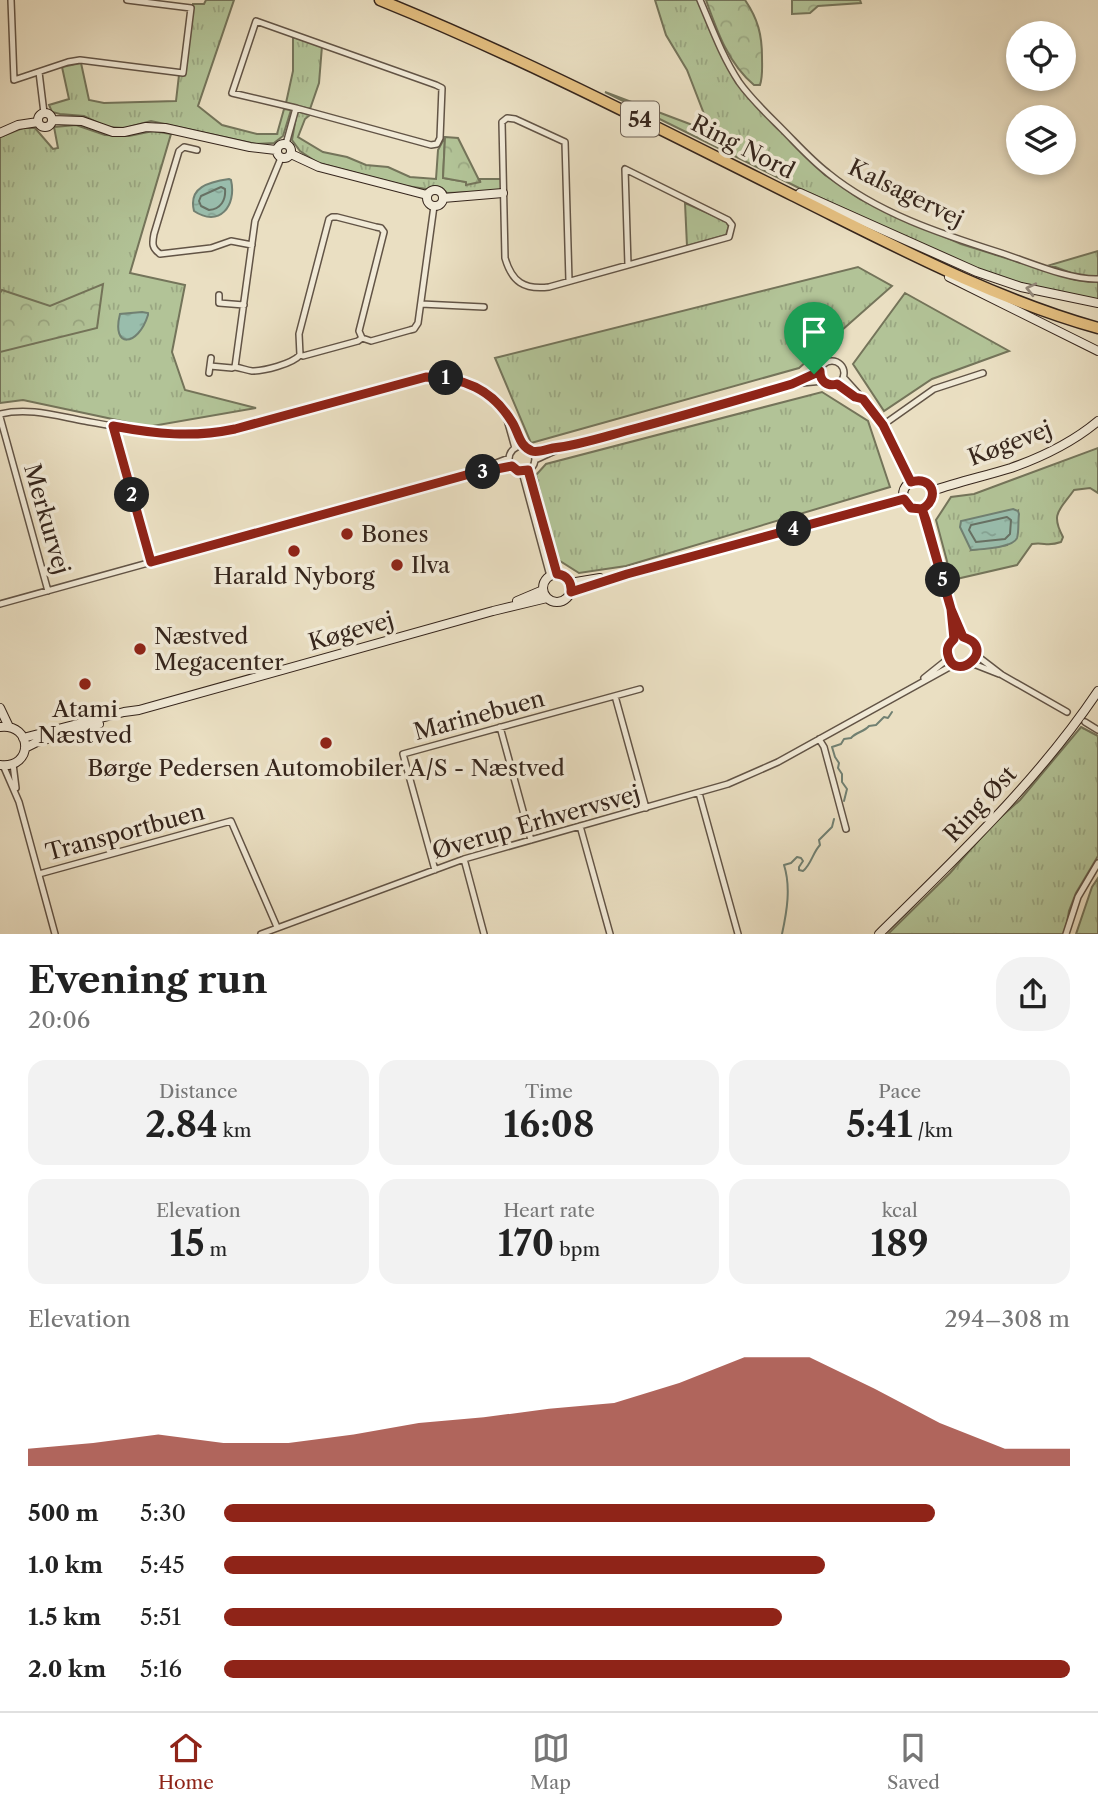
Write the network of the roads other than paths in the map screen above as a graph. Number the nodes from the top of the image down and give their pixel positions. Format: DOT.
graph roads {
  1 [pos="11,0"];
  2 [pos="127,0"];
  3 [pos="380,0"];
  4 [pos="396,0"];
  5 [pos="700,0"];
  6 [pos="39,72"];
  7 [pos="296,108"];
  8 [pos="44,113"];
  9 [pos="52,120"];
  10 [pos="38,121"];
  11 [pos="0,132"];
  12 [pos="286,144"];
  13 [pos="197,150"];
  14 [pos="278,154"];
  15 [pos="291,154"];
  16 [pos="800,193"];
  17 [pos="503,194"];
  18 [pos="427,195"];
  19 [pos="443,198"];
  20 [pos="434,206"];
  21 [pos="251,245"];
  22 [pos="895,247"];
  23 [pos="628,265"];
  24 [pos="1098,279"];
  25 [pos="569,281"];
  26 [pos="219,295"];
  27 [pos="1098,303"];
  28 [pos="421,304"];
  29 [pos="244,305"];
  30 [pos="484,307"];
  31 [pos="1098,326"];
  32 [pos="362,338"];
  33 [pos="1098,351"];
  34 [pos="300,355"];
  35 [pos="211,358"];
  36 [pos="235,367"];
  37 [pos="820,371"];
  38 [pos="983,373"];
  39 [pos="844,378"];
  40 [pos="823,381"];
  41 [pos="792,384"];
  42 [pos="837,384"];
  43 [pos="863,399"];
  44 [pos="0,415"];
  45 [pos="506,416"];
  46 [pos="1098,421"];
  47 [pos="883,425"];
  48 [pos="113,426"];
  49 [pos="523,446"];
  50 [pos="515,448"];
  51 [pos="561,448"];
  52 [pos="533,452"];
  53 [pos="509,458"];
  54 [pos="535,460"];
  55 [pos="512,466"];
  56 [pos="525,471"];
  57 [pos="466,475"];
  58 [pos="911,482"];
  59 [pos="932,491"];
  60 [pos="904,499"];
  61 [pos="922,509"];
  62 [pos="151,562"];
  63 [pos="554,575"];
  64 [pos="571,587"];
  65 [pos="48,591"];
  66 [pos="545,594"];
  67 [pos="0,604"];
  68 [pos="951,609"];
  69 [pos="963,637"];
  70 [pos="954,639"];
  71 [pos="976,655"];
  72 [pos="949,658"];
  73 [pos="971,663"];
  74 [pos="955,664"];
  75 [pos="1002,675"];
  76 [pos="914,686"];
  77 [pos="640,689"];
  78 [pos="1098,691"];
  79 [pos="615,696"];
  80 [pos="0,708"];
  81 [pos="139,710"];
  82 [pos="1067,712"];
  83 [pos="1085,722"];
  84 [pos="4,727"];
  85 [pos="500,727"];
  86 [pos="1098,730"];
  87 [pos="23,738"];
  88 [pos="819,739"];
  89 [pos="25,748"];
  90 [pos="13,764"];
  91 [pos="2,765"];
  92 [pos="699,793"];
  93 [pos="17,795"];
  94 [pos="646,808"];
  95 [pos="580,827"];
  96 [pos="846,829"];
  97 [pos="531,840"];
  98 [pos="464,859"];
  99 [pos="1098,863"];
  100 [pos="435,870"];
  101 [pos="39,874"];
  102 [pos="277,927"];
  103 [pos="55,934"];
  104 [pos="263,934"];
  105 [pos="484,934"];
  106 [pos="610,934"];
  107 [pos="738,934"];
  108 [pos="880,934"];
  109 [pos="1066,934"];
  1 -- 6 [label="street"];
  2 -- 6 [label="street"];
  3 -- 22 [label="highway, Ring Nord / 54"];
  4 -- 16 [label="highway, 54"];
  5 -- 24 [label="street, Kalsagervej"];
  6 -- 8 [label="street"];
  7 -- 7 [label="street"];
  7 -- 12 [label="street"];
  8 -- 9 [label="street"];
  8 -- 10 [label="street"];
  9 -- 10 [label="street"];
  9 -- 14 [label="street"];
  10 -- 11 [label="street"];
  12 -- 14 [label="street"];
  12 -- 15 [label="street"];
  13 -- 21 [label="street"];
  14 -- 15 [label="street"];
  14 -- 21 [label="street"];
  15 -- 18 [label="street"];
  27 -- 16 [label="street, one-way"];
  16 -- 31 [label="highway, Ring Nord / 54"];
  17 -- 19 [label="street"];
  17 -- 25 [label="street"];
  17 -- 25 [label="street"];
  18 -- 19 [label="street"];
  18 -- 20 [label="street"];
  19 -- 20 [label="street"];
  20 -- 28 [label="street"];
  21 -- 29 [label="street"];
  22 -- 31 [label="highway, 54"];
  22 -- 33 [label="street"];
  23 -- 23 [label="street"];
  23 -- 25 [label="street"];
  26 -- 29 [label="street"];
  28 -- 30 [label="street"];
  28 -- 32 [label="street"];
  29 -- 36 [label="street"];
  32 -- 34 [label="street"];
  32 -- 34 [label="street"];
  34 -- 36 [label="street"];
  35 -- 36 [label="street"];
  37 -- 39 [label="street"];
  37 -- 40 [label="street"];
  37 -- 41 [label="street"];
  38 -- 47 [label="street"];
  39 -- 42 [label="street"];
  39 -- 43 [label="street"];
  40 -- 41 [label="street"];
  40 -- 42 [label="street"];
  41 -- 51 [label="street"];
  42 -- 43 [label="street"];
  43 -- 47 [label="street"];
  44 -- 48 [label="street"];
  44 -- 65 [label="street, Merkurvej"];
  45 -- 48 [label="street"];
  45 -- 49 [label="street"];
  45 -- 50 [label="street"];
  46 -- 59 [label="street, Køgevej"];
  47 -- 58 [label="street"];
  48 -- 62 [label="street"];
  49 -- 50 [label="street"];
  49 -- 52 [label="street"];
  50 -- 53 [label="street"];
  51 -- 52 [label="street"];
  51 -- 54 [label="street"];
  52 -- 54 [label="street"];
  53 -- 55 [label="street"];
  53 -- 57 [label="street"];
  54 -- 56 [label="street"];
  55 -- 56 [label="street"];
  55 -- 57 [label="street"];
  56 -- 63 [label="street"];
  57 -- 62 [label="street"];
  58 -- 59 [label="street"];
  58 -- 60 [label="street"];
  59 -- 61 [label="street"];
  60 -- 61 [label="street"];
  60 -- 64 [label="street"];
  61 -- 68 [label="street"];
  62 -- 65 [label="street"];
  63 -- 64 [label="street"];
  63 -- 66 [label="street"];
  64 -- 66 [label="street"];
  65 -- 67 [label="street"];
  66 -- 81 [label="street, Køgevej"];
  68 -- 69 [label="street"];
  68 -- 70 [label="street"];
  69 -- 70 [label="street"];
  69 -- 71 [label="street"];
  70 -- 72 [label="street"];
  71 -- 73 [label="street"];
  71 -- 75 [label="street"];
  72 -- 74 [label="street"];
  72 -- 76 [label="street, Øverup Erhvervsvej"];
  73 -- 74 [label="street"];
  73 -- 75 [label="street"];
  74 -- 76 [label="street, Øverup Erhvervsvej"];
  75 -- 82 [label="street"];
  76 -- 88 [label="street, Øverup Erhvervsvej"];
  77 -- 79 [label="street, Marinebuen"];
  78 -- 108 [label="street, Ring Øst"];
  79 -- 85 [label="street, Marinebuen"];
  79 -- 94 [label="street"];
  80 -- 84 [label="street"];
  81 -- 87 [label="street, Køgevej"];
  81 -- 89 [label="street, Køgevej"];
  83 -- 86 [label="street"];
  84 -- 87 [label="street"];
  85 -- 97 [label="street"];
  85 -- 100 [label="street, Marinebuen"];
  87 -- 89 [label="street"];
  88 -- 92 [label="street, Øverup Erhvervsvej"];
  88 -- 96 [label="street"];
  89 -- 90 [label="street"];
  90 -- 91 [label="street"];
  90 -- 93 [label="street"];
  91 -- 93 [label="street"];
  92 -- 94 [label="street, Øverup Erhvervsvej"];
  92 -- 107 [label="street"];
  93 -- 101 [label="street"];
  94 -- 95 [label="street, Øverup Erhvervsvej"];
  95 -- 97 [label="street, Øverup Erhvervsvej"];
  95 -- 106 [label="street"];
  97 -- 98 [label="street, Øverup Erhvervsvej"];
  98 -- 100 [label="street, Øverup Erhvervsvej"];
  98 -- 105 [label="street"];
  99 -- 109 [label="street"];
  100 -- 102 [label="street, Øverup Erhvervsvej"];
  101 -- 102 [label="street, Transportbuen"];
  101 -- 103 [label="street"];
  102 -- 104 [label="street, Øverup Erhvervsvej"];
}
